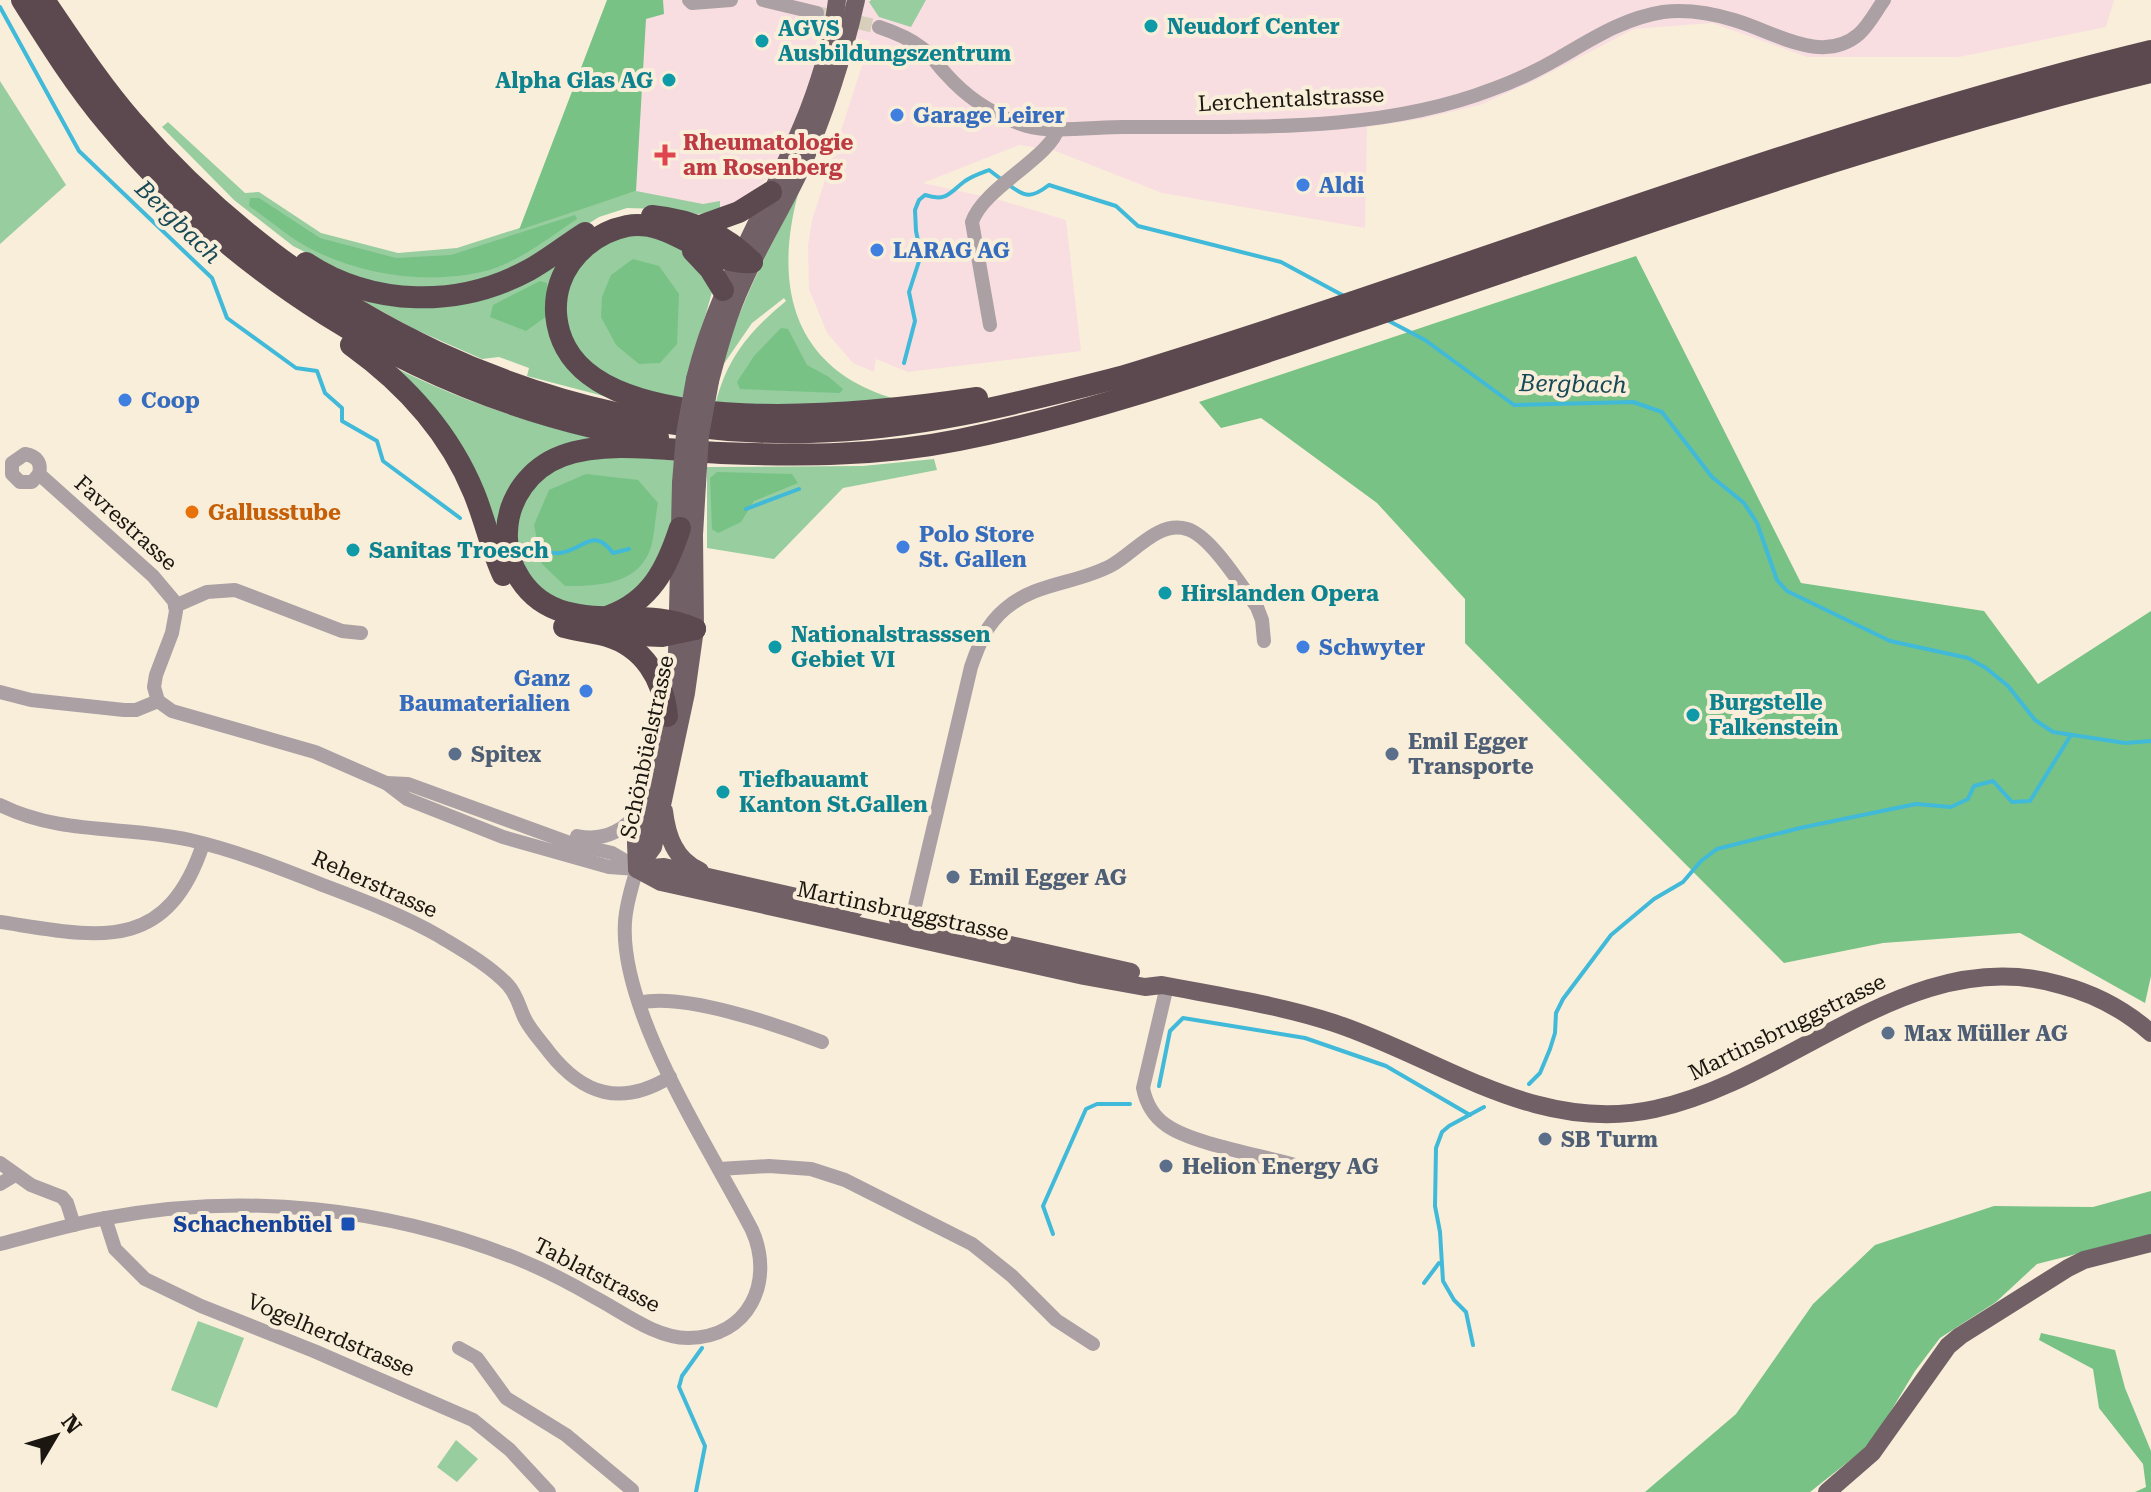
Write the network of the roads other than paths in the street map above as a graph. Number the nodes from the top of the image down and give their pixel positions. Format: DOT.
graph roads {
  1 [pos="22,0"];
  2 [pos="44,0"];
  3 [pos="689,0"];
  4 [pos="731,0"];
  5 [pos="763,0"];
  6 [pos="837,0"];
  7 [pos="856,0"];
  8 [pos="863,0"];
  9 [pos="1884,0"];
  10 [pos="704,2"];
  11 [pos="817,13"];
  12 [pos="850,24"];
  13 [pos="879,27"];
  14 [pos="2151,51"];
  15 [pos="2151,72"];
  16 [pos="1058,128"];
  17 [pos="127,130"];
  18 [pos="771,192"];
  19 [pos="700,226"];
  20 [pos="659,228"];
  21 [pos="743,259"];
  22 [pos="723,290"];
  23 [pos="990,325"];
  24 [pos="1121,377"];
  25 [pos="703,380"];
  26 [pos="763,454"];
  27 [pos="39,474"];
  28 [pos="689,483"];
  29 [pos="680,528"];
  30 [pos="175,606"];
  31 [pos="600,625"];
  32 [pos="684,628"];
  33 [pos="361,633"];
  34 [pos="1264,641"];
  35 [pos="0,692"];
  36 [pos="158,701"];
  37 [pos="667,716"];
  38 [pos="386,783"];
  39 [pos="655,801"];
  40 [pos="0,805"];
  41 [pos="529,829"];
  42 [pos="203,844"];
  43 [pos="637,869"];
  44 [pos="725,881"];
  45 [pos="0,922"];
  46 [pos="912,929"];
  47 [pos="1165,985"];
  48 [pos="640,1003"];
  49 [pos="2151,1033"];
  50 [pos="822,1042"];
  51 [pos="670,1077"];
  52 [pos="0,1163"];
  53 [pos="1299,1166"];
  54 [pos="719,1169"];
  55 [pos="15,1175"];
  56 [pos="0,1184"];
  57 [pos="105,1218"];
  58 [pos="74,1225"];
  59 [pos="2151,1243"];
  60 [pos="0,1244"];
  61 [pos="1093,1344"];
  62 [pos="459,1348"];
  63 [pos="632,1490"];
  64 [pos="549,1492"];
  65 [pos="1827,1492"];
  1 -- 17 [label="highway"];
  2 -- 17 [label="highway"];
  3 -- 10 [label="street"];
  4 -- 10 [label="street"];
  5 -- 11 [label="street"];
  6 -- 18 [label="main road, Schönbüelstrasse"];
  7 -- 12 [label="main road, Schönbüelstrasse"];
  8 -- 12 [label="main road"];
  9 -- 16 [label="street, Lerchentalstrasse"];
  12 -- 21 [label="main road, Schönbüelstrasse"];
  13 -- 16 [label="street, Lerchentalstrasse"];
  14 -- 24 [label="highway"];
  15 -- 26 [label="highway"];
  16 -- 23 [label="street"];
  17 -- 19 [label="highway"];
  17 -- 24 [label="highway"];
  17 -- 26 [label="highway"];
  17 -- 31 [label="highway"];
  18 -- 19 [label="highway"];
  18 -- 21 [label="main road, Schönbüelstrasse"];
  19 -- 21 [label="highway"];
  20 -- 21 [label="highway"];
  20 -- 22 [label="highway"];
  20 -- 24 [label="highway"];
  21 -- 22 [label="main road, Schönbüelstrasse"];
  21 -- 25 [label="main road, Schönbüelstrasse"];
  22 -- 25 [label="main road, Schönbüelstrasse"];
  25 -- 28 [label="main road, Schönbüelstrasse, bridge"];
  26 -- 31 [label="highway"];
  27 -- 30 [label="street, Favrestrasse"];
  28 -- 29 [label="main road, Schönbüelstrasse"];
  28 -- 32 [label="main road, Schönbüelstrasse"];
  29 -- 31 [label="highway"];
  29 -- 32 [label="main road, Schönbüelstrasse"];
  30 -- 33 [label="street"];
  30 -- 36 [label="street, Favrestrasse"];
  31 -- 32 [label="highway"];
  31 -- 37 [label="highway"];
  32 -- 37 [label="main road, Schönbüelstrasse"];
  32 -- 39 [label="main road, Schönbüelstrasse"];
  34 -- 46 [label="street"];
  35 -- 36 [label="street"];
  36 -- 38 [label="street, Martinsbruggstrasse"];
  37 -- 39 [label="main road, Schönbüelstrasse"];
  38 -- 41 [label="street, Martinsbruggstrasse"];
  38 -- 43 [label="street, Martinsbruggstrasse"];
  39 -- 41 [label="street, Martinsbruggstrasse"];
  39 -- 43 [label="main road, Schönbüelstrasse"];
  39 -- 44 [label="main road, Martinsbruggstrasse"];
  40 -- 42 [label="street, Reherstrasse"];
  41 -- 43 [label="street, Martinsbruggstrasse"];
  42 -- 45 [label="street"];
  42 -- 51 [label="street, Reherstrasse"];
  43 -- 44 [label="main road, Martinsbruggstrasse"];
  43 -- 46 [label="main road, Martinsbruggstrasse"];
  43 -- 48 [label="street, Tablatstrasse"];
  44 -- 46 [label="main road, Martinsbruggstrasse"];
  46 -- 47 [label="main road, Martinsbruggstrasse"];
  47 -- 49 [label="main road, Martinsbruggstrasse"];
  47 -- 53 [label="street"];
  48 -- 50 [label="street"];
  48 -- 51 [label="street, Tablatstrasse"];
  51 -- 54 [label="street, Tablatstrasse"];
  52 -- 55 [label="street"];
  54 -- 57 [label="street, Tablatstrasse"];
  54 -- 61 [label="street"];
  55 -- 56 [label="street"];
  55 -- 58 [label="street"];
  57 -- 58 [label="street, Tablatstrasse"];
  57 -- 64 [label="street, Vogelherdstrasse"];
  58 -- 60 [label="street, Tablatstrasse"];
  59 -- 65 [label="main road"];
  62 -- 63 [label="street"];
}
